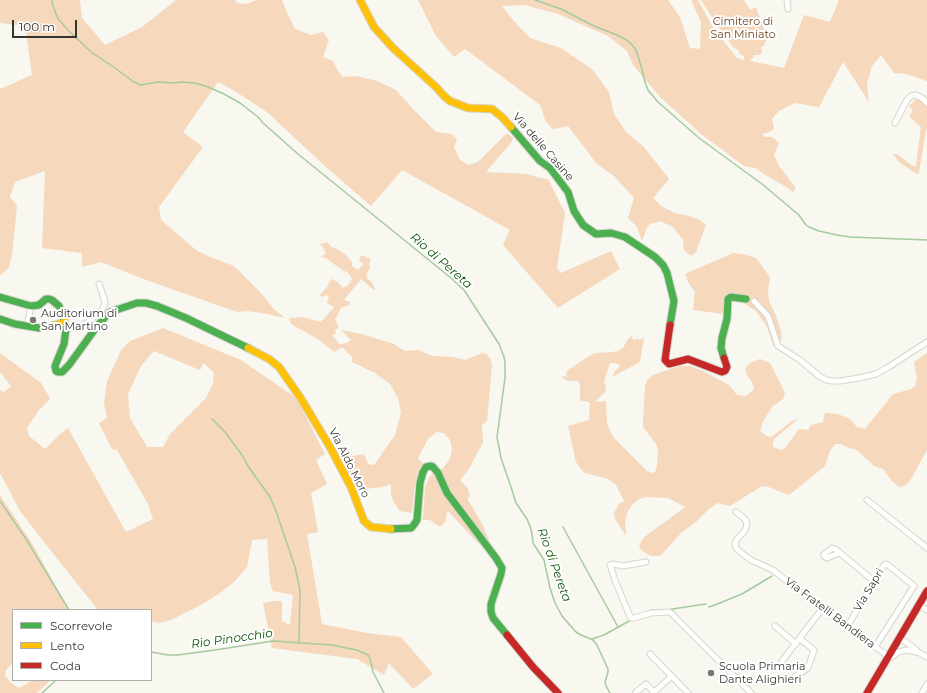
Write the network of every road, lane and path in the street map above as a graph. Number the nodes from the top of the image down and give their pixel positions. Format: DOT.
graph roads {
  1 [pos="360,0"];
  2 [pos="786,0"];
  3 [pos="788,9"];
  4 [pos="927,103"];
  5 [pos="895,123"];
  6 [pos="99,284"];
  7 [pos="0,297"];
  8 [pos="746,298"];
  9 [pos="754,301"];
  10 [pos="31,306"];
  11 [pos="0,319"];
  12 [pos="66,325"];
  13 [pos="27,326"];
  14 [pos="48,327"];
  15 [pos="40,328"];
  16 [pos="927,342"];
  17 [pos="867,500"];
  18 [pos="736,512"];
  19 [pos="927,548"];
  20 [pos="839,553"];
  21 [pos="646,562"];
  22 [pos="874,581"];
  23 [pos="927,591"];
  24 [pos="918,605"];
  25 [pos="822,609"];
  26 [pos="927,610"];
  27 [pos="775,626"];
  28 [pos="847,627"];
  29 [pos="905,628"];
  30 [pos="800,639"];
  31 [pos="898,640"];
  32 [pos="796,644"];
  33 [pos="909,644"];
  34 [pos="875,647"];
  35 [pos="907,650"];
  36 [pos="920,653"];
  37 [pos="650,654"];
  38 [pos="927,657"];
  39 [pos="886,659"];
  40 [pos="782,661"];
  41 [pos="672,676"];
  42 [pos="796,676"];
  43 [pos="927,684"];
  44 [pos="636,692"];
  45 [pos="654,692"];
  46 [pos="558,693"];
  47 [pos="688,693"];
  48 [pos="752,693"];
  49 [pos="866,693"];
  50 [pos="922,693"];
  1 -- 8 [label="main road, Via delle Casine"];
  2 -- 3 [label="street"];
  4 -- 5 [label="street"];
  6 -- 12 [label="street"];
  7 -- 10 [label="main road"];
  9 -- 16 [label="street"];
  10 -- 12 [label="main road"];
  10 -- 13 [label="street"];
  11 -- 13 [label="main road"];
  12 -- 14 [label="main road"];
  12 -- 46 [label="main road, Via Aldo Moro"];
  13 -- 15 [label="main road"];
  17 -- 19 [label="street"];
  18 -- 25 [label="street, Via Fratelli Bandiera"];
  20 -- 22 [label="street"];
  21 -- 48 [label="street"];
  22 -- 28 [label="street, Via Sapri"];
  22 -- 34 [label="street, Via Sapri"];
  23 -- 24 [label="main road"];
  24 -- 26 [label="street"];
  24 -- 29 [label="main road"];
  25 -- 28 [label="street, Via Fratelli Bandiera"];
  25 -- 30 [label="street"];
  27 -- 32 [label="street"];
  28 -- 34 [label="street, Via Fratelli Bandiera"];
  29 -- 31 [label="main road"];
  29 -- 33 [label="street"];
  30 -- 32 [label="street"];
  30 -- 42 [label="street"];
  31 -- 33 [label="street"];
  31 -- 35 [label="street"];
  31 -- 39 [label="main road"];
  32 -- 40 [label="street"];
  33 -- 36 [label="street"];
  34 -- 39 [label="street, Via Fratelli Bandiera"];
  35 -- 36 [label="street"];
  35 -- 39 [label="street"];
  36 -- 38 [label="street"];
  37 -- 41 [label="street"];
  39 -- 49 [label="main road"];
  41 -- 45 [label="street"];
  41 -- 47 [label="street"];
  43 -- 50 [label="street"];
  44 -- 45 [label="street"];
}
